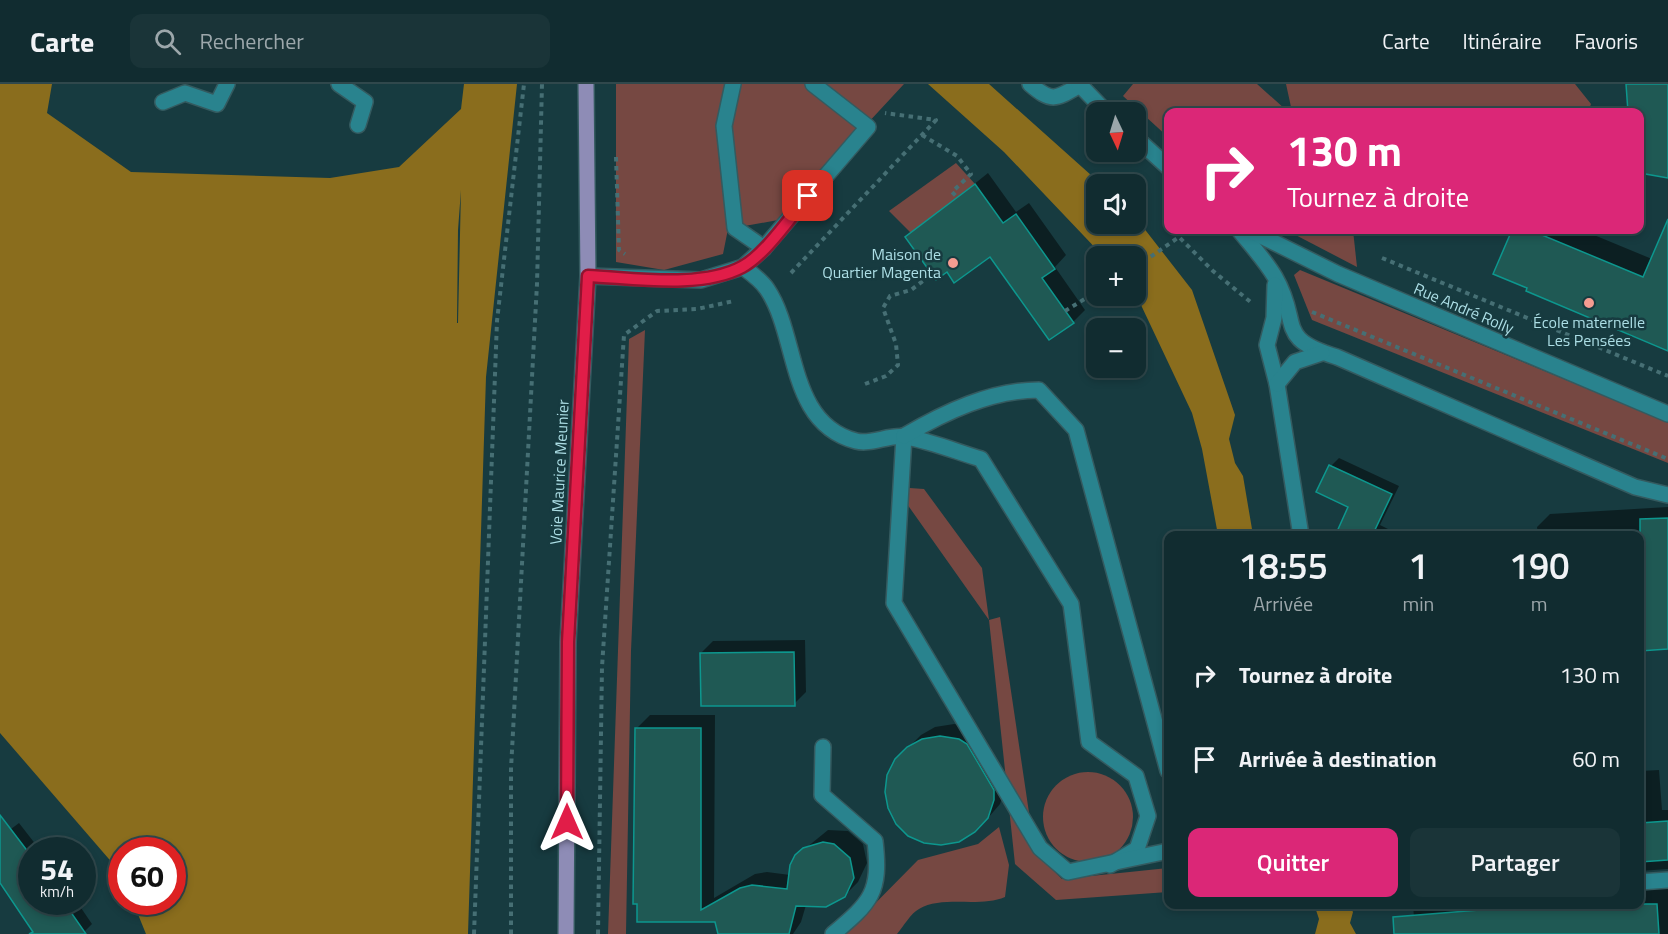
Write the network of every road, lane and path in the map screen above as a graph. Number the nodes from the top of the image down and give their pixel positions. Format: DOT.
graph roads {
  1 [pos="227,84"];
  2 [pos="339,84"];
  3 [pos="524,84"];
  4 [pos="542,84"];
  5 [pos="586,84"];
  6 [pos="733,84"];
  7 [pos="813,84"];
  8 [pos="1030,84"];
  9 [pos="1079,85"];
  10 [pos="163,102"];
  11 [pos="1096,102"];
  12 [pos="880,111"];
  13 [pos="358,125"];
  14 [pos="922,135"];
  15 [pos="1146,147"];
  16 [pos="616,157"];
  17 [pos="1164,162"];
  18 [pos="958,198"];
  19 [pos="1242,234"];
  20 [pos="1257,234"];
  21 [pos="764,248"];
  22 [pos="631,258"];
  23 [pos="1382,258"];
  24 [pos="1146,260"];
  25 [pos="743,267"];
  26 [pos="791,273"];
  27 [pos="588,276"];
  28 [pos="928,277"];
  29 [pos="1275,278"];
  30 [pos="1086,298"];
  31 [pos="734,300"];
  32 [pos="1256,306"];
  33 [pos="1305,309"];
  34 [pos="1065,311"];
  35 [pos="1322,353"];
  36 [pos="1668,376"];
  37 [pos="865,384"];
  38 [pos="1277,384"];
  39 [pos="1668,414"];
  40 [pos="904,436"];
  41 [pos="1668,459"];
  42 [pos="1668,483"];
  43 [pos="1649,491"];
  44 [pos="1668,495"];
  45 [pos="1300,531"];
  46 [pos="823,747"];
  47 [pos="1164,756"];
  48 [pos="1164,851"];
  49 [pos="1110,865"];
  50 [pos="1668,880"];
  51 [pos="1644,882"];
  52 [pos="474,934"];
  53 [pos="511,934"];
  54 [pos="566,934"];
  55 [pos="598,934"];
  56 [pos="833,934"];
  1 -- 10 [label="street"];
  2 -- 13 [label="street"];
  3 -- 52 [label="path"];
  4 -- 53 [label="path"];
  5 -- 27 [label="main road, Voie Maurice Meunier"];
  6 -- 21 [label="street"];
  7 -- 21 [label="street"];
  8 -- 9 [label="street"];
  9 -- 11 [label="street"];
  12 -- 14 [label="path"];
  14 -- 18 [label="path"];
  14 -- 26 [label="path"];
  15 -- 17 [label="street"];
  16 -- 22 [label="path"];
  19 -- 29 [label="street"];
  20 -- 39 [label="street, Rue André Rolly"];
  21 -- 25 [label="street"];
  23 -- 36 [label="path"];
  24 -- 32 [label="path"];
  25 -- 27 [label="street"];
  25 -- 40 [label="street"];
  27 -- 54 [label="main road, Voie Maurice Meunier"];
  28 -- 37 [label="path"];
  29 -- 35 [label="street"];
  29 -- 38 [label="street"];
  30 -- 34 [label="path"];
  31 -- 55 [label="path"];
  33 -- 41 [label="path"];
  35 -- 38 [label="street"];
  35 -- 43 [label="street"];
  38 -- 45 [label="street"];
  40 -- 47 [label="street"];
  40 -- 49 [label="street"];
  40 -- 49 [label="street"];
  42 -- 43 [label="street"];
  43 -- 44 [label="street"];
  46 -- 56 [label="street"];
  48 -- 49 [label="street"];
  50 -- 51 [label="street"];
}
